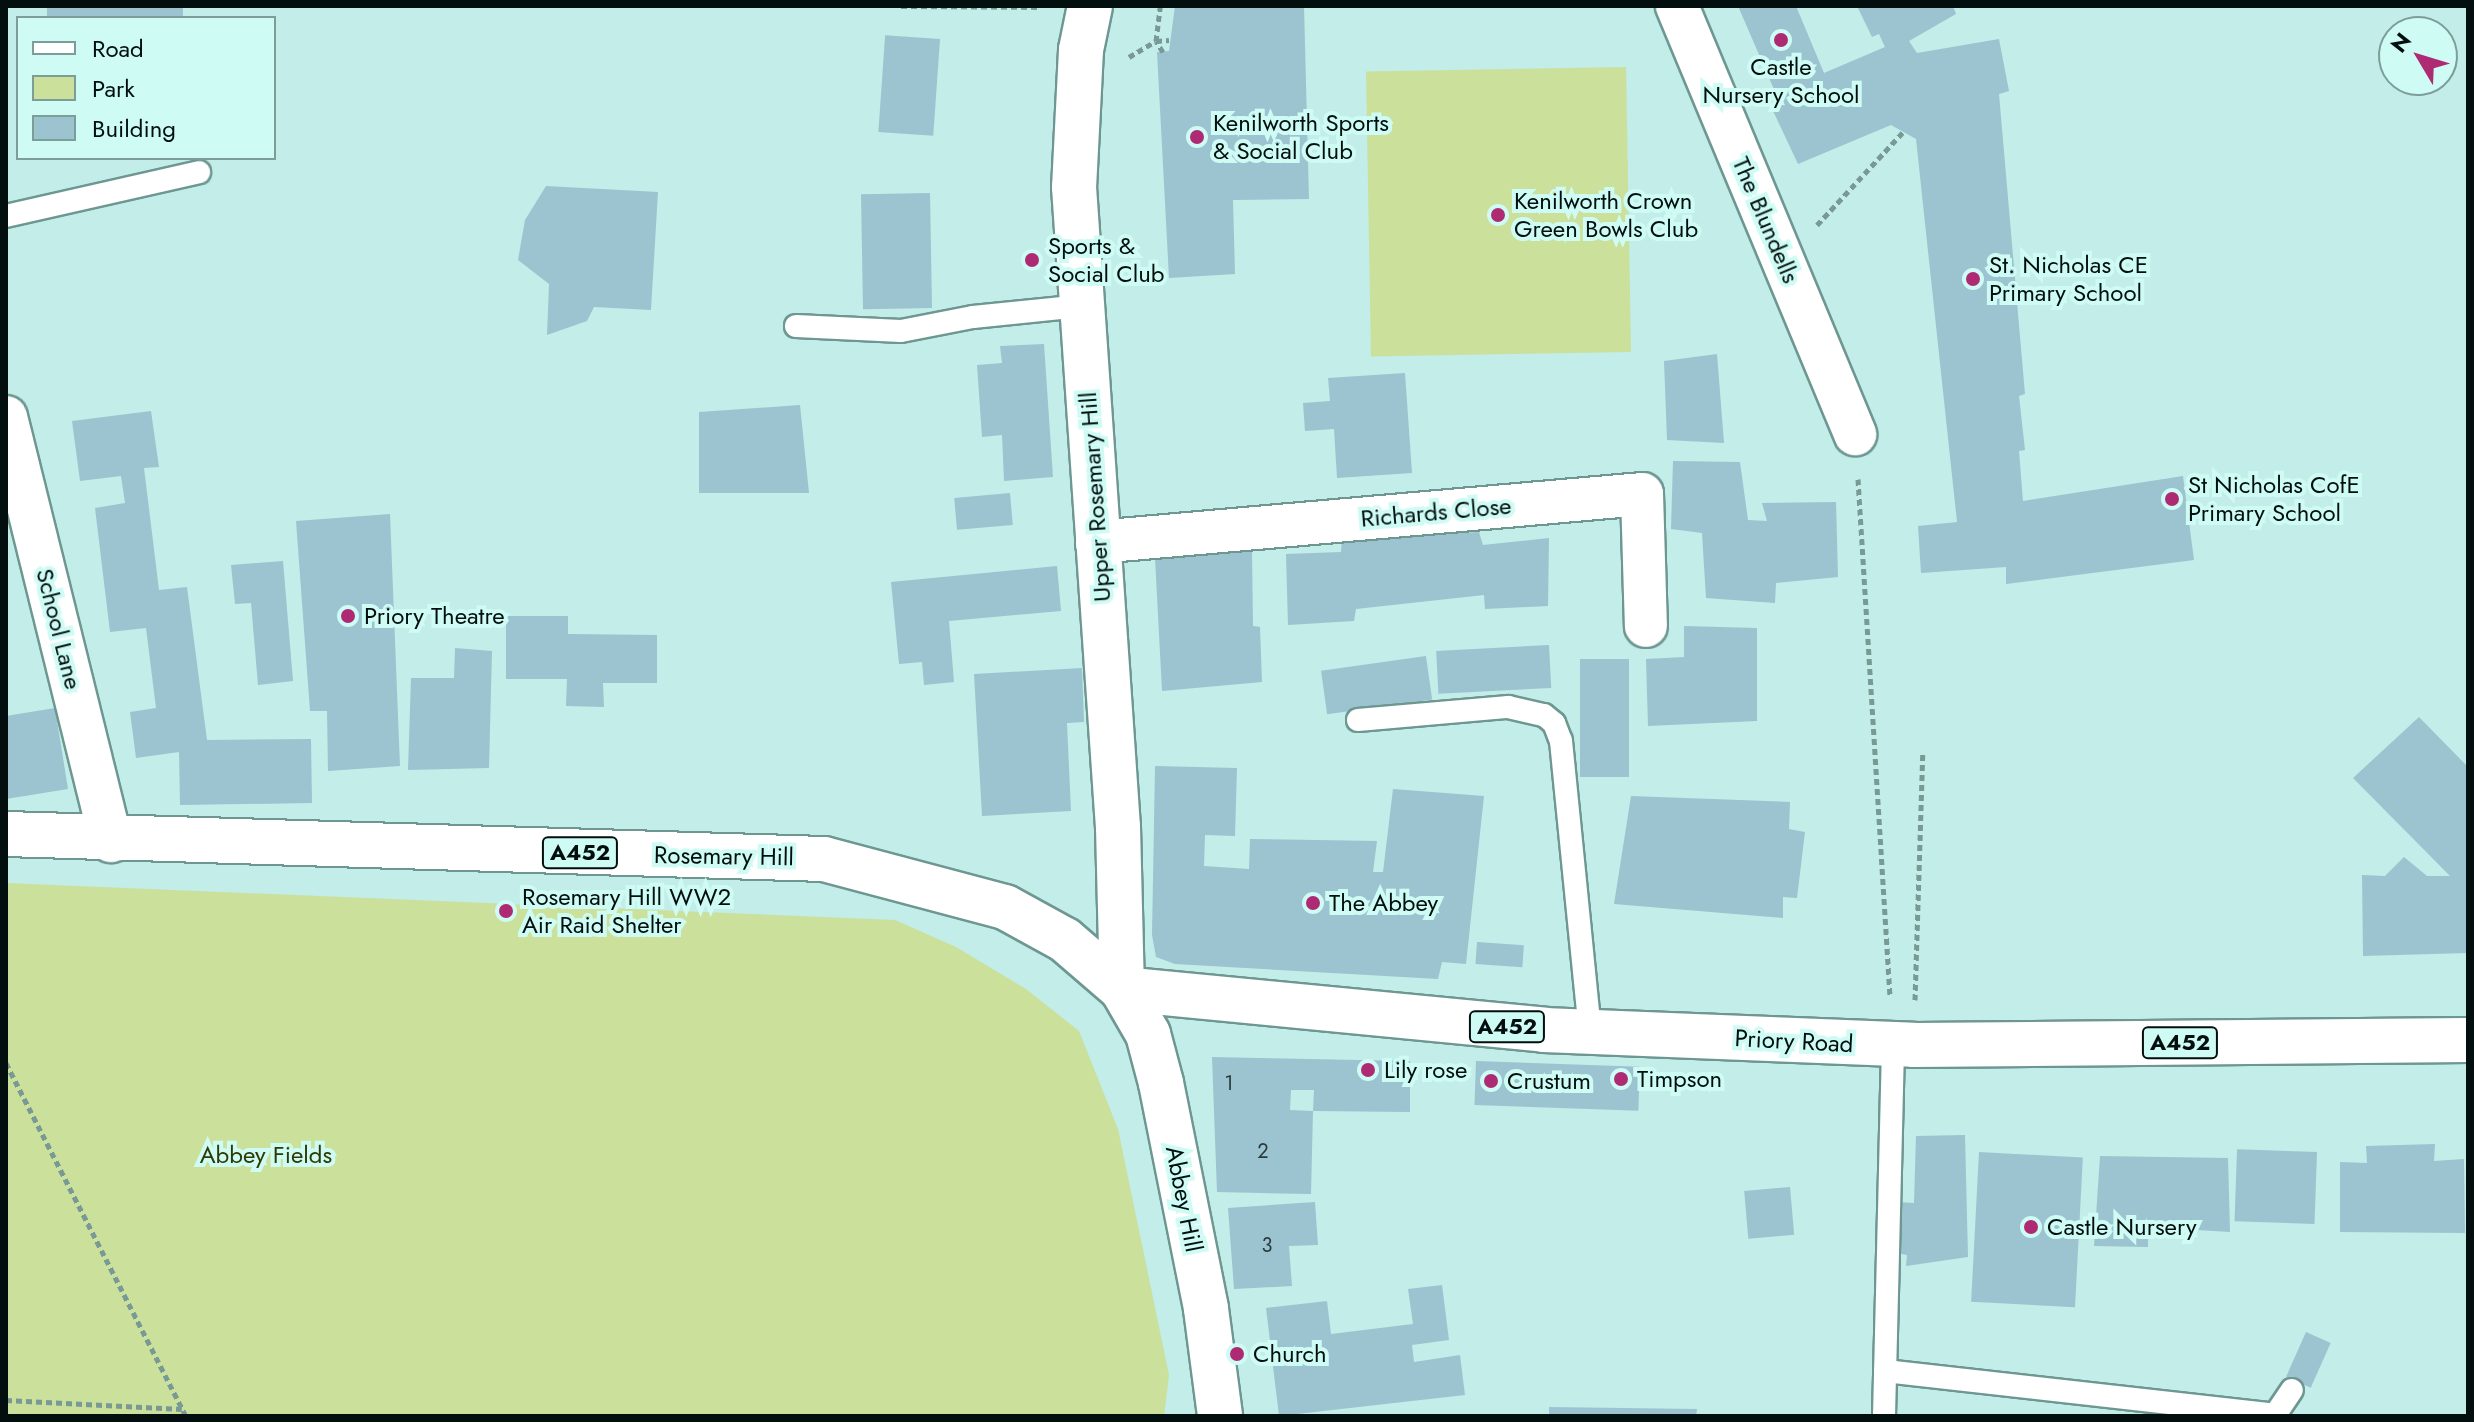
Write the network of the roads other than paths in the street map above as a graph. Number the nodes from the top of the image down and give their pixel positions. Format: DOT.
graph roads {
  1 [pos="1677,6"];
  2 [pos="1090,7"];
  3 [pos="199,172"];
  4 [pos="6,216"];
  5 [pos="1082,306"];
  6 [pos="796,326"];
  7 [pos="6,417"];
  8 [pos="1855,434"];
  9 [pos="1097,542"];
  10 [pos="1646,626"];
  11 [pos="1358,720"];
  12 [pos="6,834"];
  13 [pos="111,841"];
  14 [pos="1122,989"];
  15 [pos="1590,1032"];
  16 [pos="2468,1040"];
  17 [pos="1904,1045"];
  18 [pos="1885,1371"];
  19 [pos="2292,1390"];
  20 [pos="1220,1416"];
  21 [pos="1884,1416"];
  1 -- 8 [label="street, The Blundells"];
  2 -- 5 [label="main road, Upper Rosemary Hill"];
  3 -- 4 [label="lane"];
  5 -- 6 [label="lane"];
  5 -- 9 [label="main road, Upper Rosemary Hill"];
  7 -- 13 [label="street, School Lane"];
  9 -- 10 [label="street, Richards Close"];
  9 -- 14 [label="main road, Upper Rosemary Hill"];
  11 -- 15 [label="lane"];
  12 -- 13 [label="main road, Rosemary Hill / A452"];
  13 -- 14 [label="main road, Rosemary Hill / A452"];
  14 -- 15 [label="main road, Priory Road / A452"];
  14 -- 20 [label="main road, Abbey Hill"];
  15 -- 17 [label="main road, Priory Road / A452"];
  16 -- 17 [label="main road, Priory Road / A452"];
  17 -- 18 [label="lane"];
  18 -- 19 [label="lane"];
  18 -- 21 [label="lane"];
}
